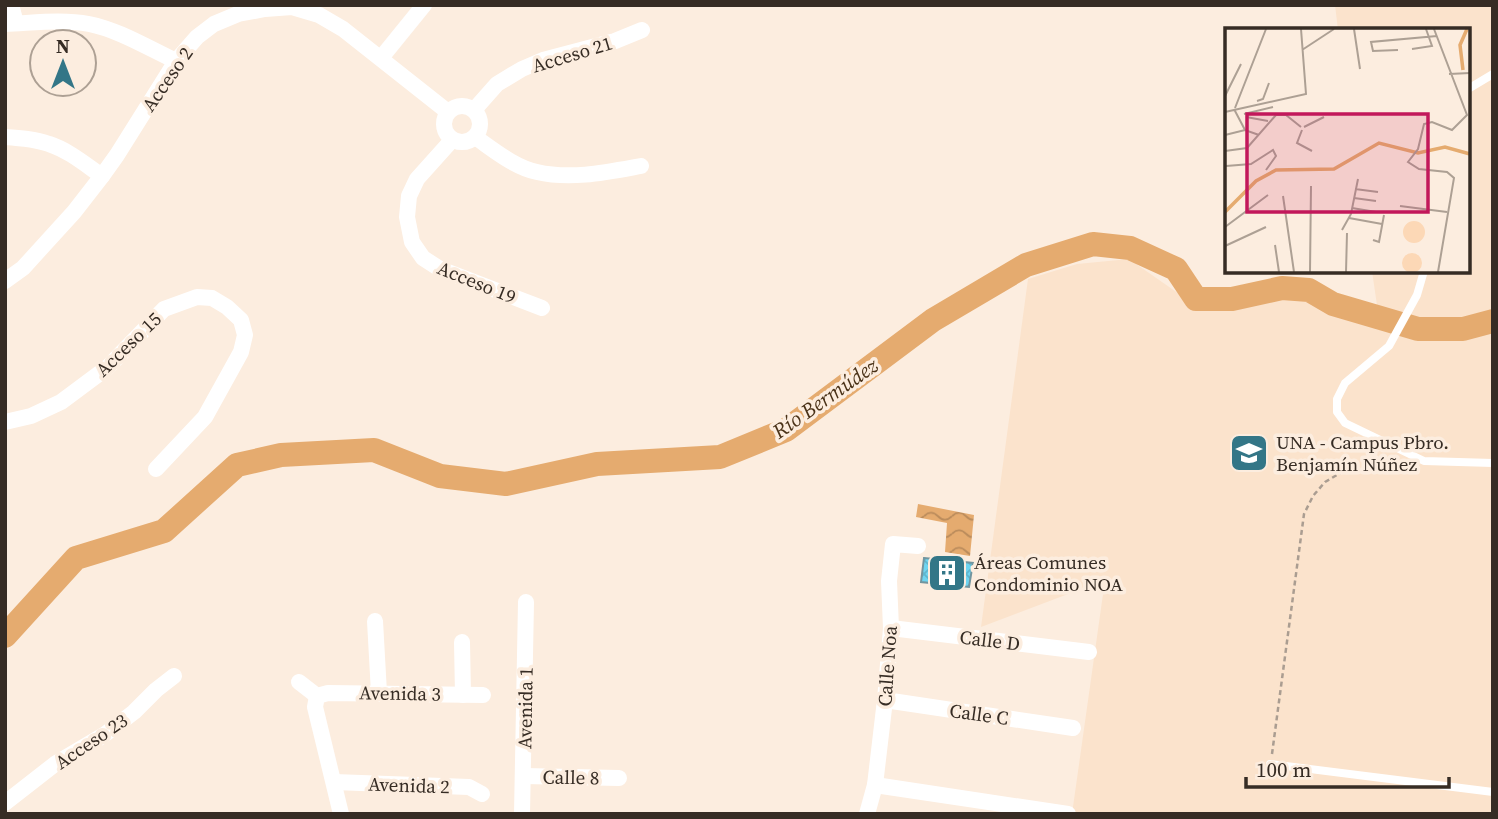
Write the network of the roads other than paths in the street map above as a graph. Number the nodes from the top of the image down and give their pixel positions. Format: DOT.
graph roads {
  1 [pos="11,5"];
  2 [pos="424,5"];
  3 [pos="293,6"];
  4 [pos="11,23"];
  5 [pos="642,30"];
  6 [pos="381,58"];
  7 [pos="176,61"];
  8 [pos="1493,74"];
  9 [pos="1470,88"];
  10 [pos="474,110"];
  11 [pos="448,112"];
  12 [pos="5,137"];
  13 [pos="475,137"];
  14 [pos="452,139"];
  15 [pos="641,166"];
  16 [pos="102,176"];
  17 [pos="1423,273"];
  18 [pos="5,281"];
  19 [pos="542,308"];
  20 [pos="5,422"];
  21 [pos="1493,463"];
  22 [pos="156,469"];
  23 [pos="918,546"];
  24 [pos="526,602"];
  25 [pos="375,621"];
  26 [pos="891,628"];
  27 [pos="462,642"];
  28 [pos="1089,652"];
  29 [pos="174,676"];
  30 [pos="299,682"];
  31 [pos="379,692"];
  32 [pos="463,695"];
  33 [pos="483,695"];
  34 [pos="317,696"];
  35 [pos="885,700"];
  36 [pos="1073,728"];
  37 [pos="1270,764"];
  38 [pos="524,776"];
  39 [pos="619,778"];
  40 [pos="334,782"];
  41 [pos="874,785"];
  42 [pos="1493,792"];
  43 [pos="482,794"];
  44 [pos="5,803"];
  45 [pos="341,814"];
  46 [pos="523,814"];
  47 [pos="867,814"];
  48 [pos="1068,814"];
  1 -- 4 [label="street"];
  2 -- 6 [label="street"];
  3 -- 6 [label="street, Acceso 2"];
  3 -- 7 [label="street, Acceso 2"];
  4 -- 7 [label="street"];
  5 -- 10 [label="street, Acceso 21"];
  6 -- 11 [label="street, Acceso 2"];
  7 -- 16 [label="street, Acceso 2"];
  8 -- 9 [label="lane"];
  10 -- 11 [label="street"];
  10 -- 13 [label="street"];
  11 -- 14 [label="street"];
  12 -- 16 [label="street"];
  13 -- 14 [label="street"];
  13 -- 15 [label="street"];
  14 -- 19 [label="street, Acceso 19"];
  16 -- 18 [label="street, Acceso 2"];
  17 -- 21 [label="lane"];
  20 -- 22 [label="street, Acceso 15"];
  23 -- 26 [label="street, Calle Noa"];
  24 -- 38 [label="street, Avenida 1"];
  25 -- 31 [label="street"];
  26 -- 28 [label="street, Calle D"];
  26 -- 35 [label="street, Calle Noa"];
  27 -- 32 [label="street"];
  29 -- 44 [label="street, Acceso 23"];
  30 -- 34 [label="street"];
  31 -- 32 [label="street, Avenida 3"];
  31 -- 34 [label="street, Avenida 3"];
  32 -- 33 [label="street, Avenida 3"];
  34 -- 40 [label="street"];
  35 -- 36 [label="street, Calle C"];
  35 -- 41 [label="street, Calle Noa"];
  37 -- 42 [label="lane"];
  38 -- 39 [label="street, Calle 8"];
  38 -- 46 [label="street, Avenida 1"];
  40 -- 43 [label="street, Avenida 2"];
  40 -- 45 [label="street"];
  41 -- 47 [label="street, Calle Noa"];
  41 -- 48 [label="street"];
}
